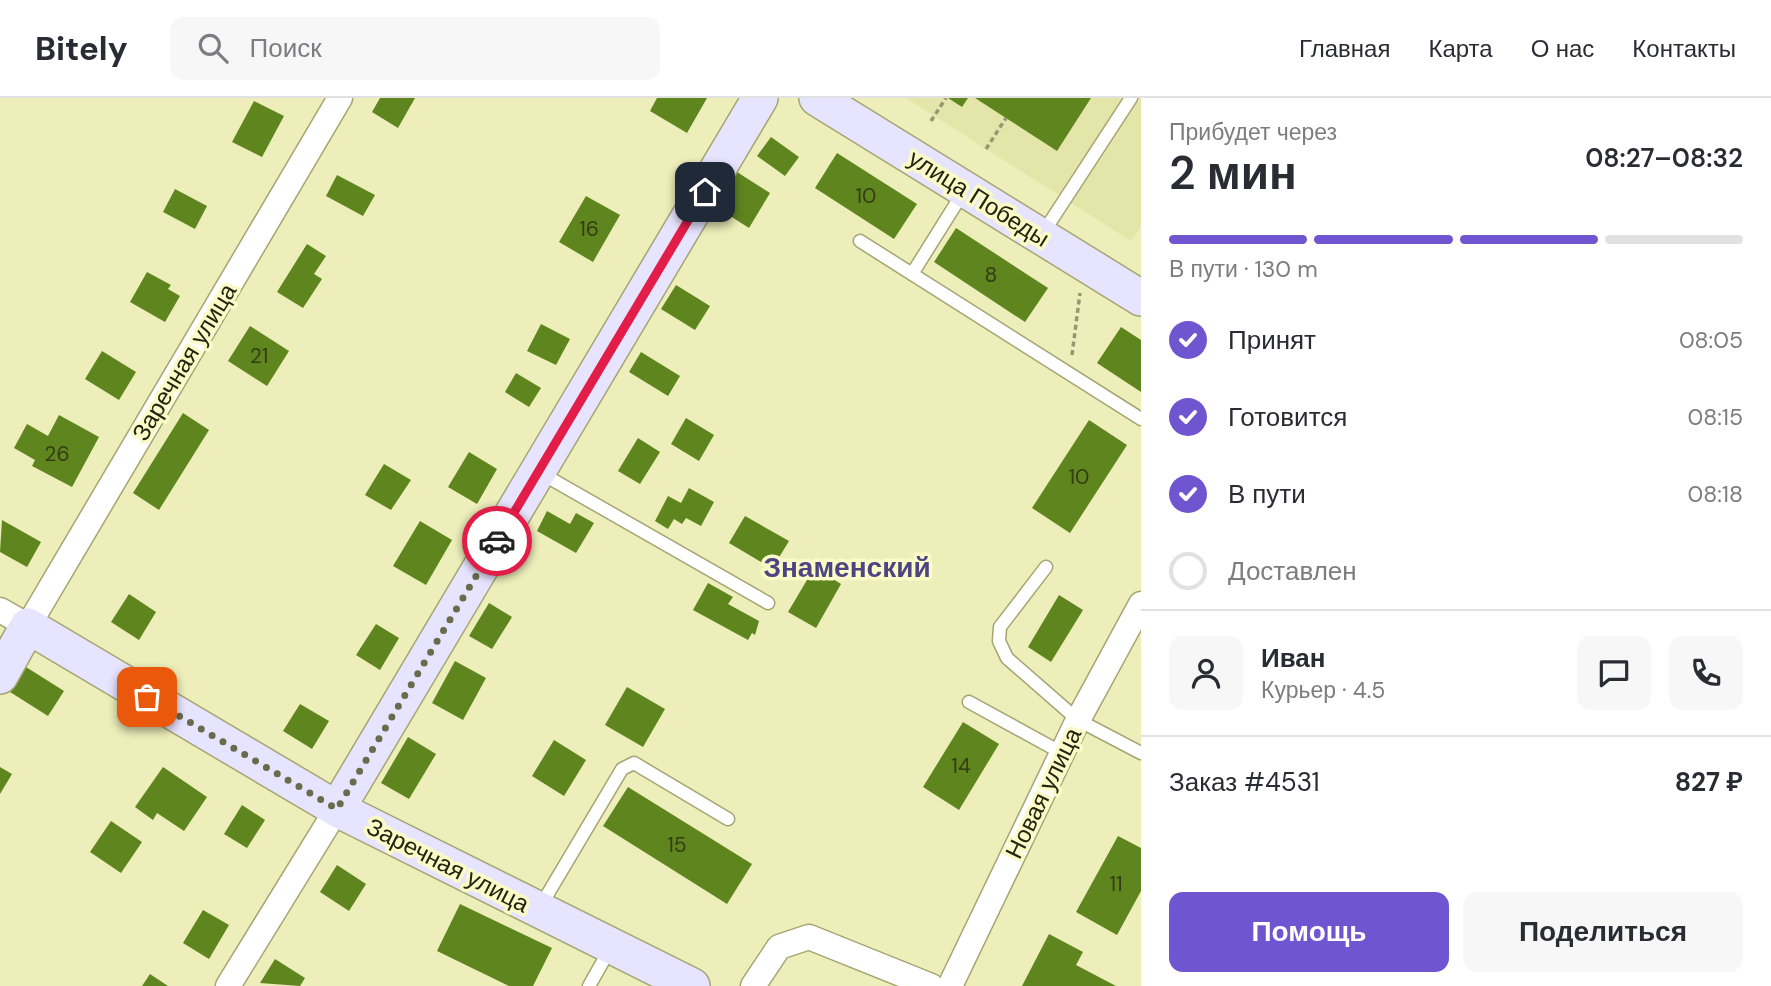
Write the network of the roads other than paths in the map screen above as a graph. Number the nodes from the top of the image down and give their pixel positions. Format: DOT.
graph roads {
  1 [pos="340,98"];
  2 [pos="760,98"];
  3 [pos="817,98"];
  4 [pos="1131,98"];
  5 [pos="965,190"];
  6 [pos="1041,237"];
  7 [pos="860,241"];
  8 [pos="912,274"];
  9 [pos="1141,299"];
  10 [pos="1141,419"];
  11 [pos="539,472"];
  12 [pos="1046,567"];
  13 [pos="768,603"];
  14 [pos="1141,604"];
  15 [pos="14,618"];
  16 [pos="0,676"];
  17 [pos="969,702"];
  18 [pos="1077,720"];
  19 [pos="1062,753"];
  20 [pos="1141,753"];
  21 [pos="337,809"];
  22 [pos="728,819"];
  23 [pos="538,910"];
  24 [pos="612,946"];
  25 [pos="228,986"];
  26 [pos="589,986"];
  27 [pos="692,986"];
  28 [pos="753,986"];
  29 [pos="931,986"];
  30 [pos="950,986"];
  1 -- 15 [label="street, Заречная улица"];
  2 -- 11 [label="main road"];
  3 -- 5 [label="main road, улица Победы"];
  4 -- 6 [label="lane"];
  5 -- 6 [label="main road, улица Победы"];
  5 -- 8 [label="lane"];
  6 -- 9 [label="main road, улица Победы"];
  7 -- 8 [label="lane"];
  8 -- 10 [label="lane"];
  11 -- 13 [label="lane"];
  11 -- 21 [label="main road"];
  12 -- 18 [label="lane"];
  14 -- 18 [label="street, Новая улица"];
  15 -- 16 [label="main road, Заречная улица"];
  15 -- 21 [label="main road, Заречная улица"];
  17 -- 19 [label="lane"];
  18 -- 19 [label="street, Новая улица"];
  18 -- 20 [label="lane"];
  19 -- 30 [label="street, Новая улица"];
  21 -- 23 [label="main road, Заречная улица"];
  21 -- 25 [label="street"];
  22 -- 23 [label="lane"];
  23 -- 24 [label="main road, Заречная улица"];
  24 -- 26 [label="lane"];
  24 -- 27 [label="main road, Заречная улица"];
  28 -- 29 [label="street"];
}
